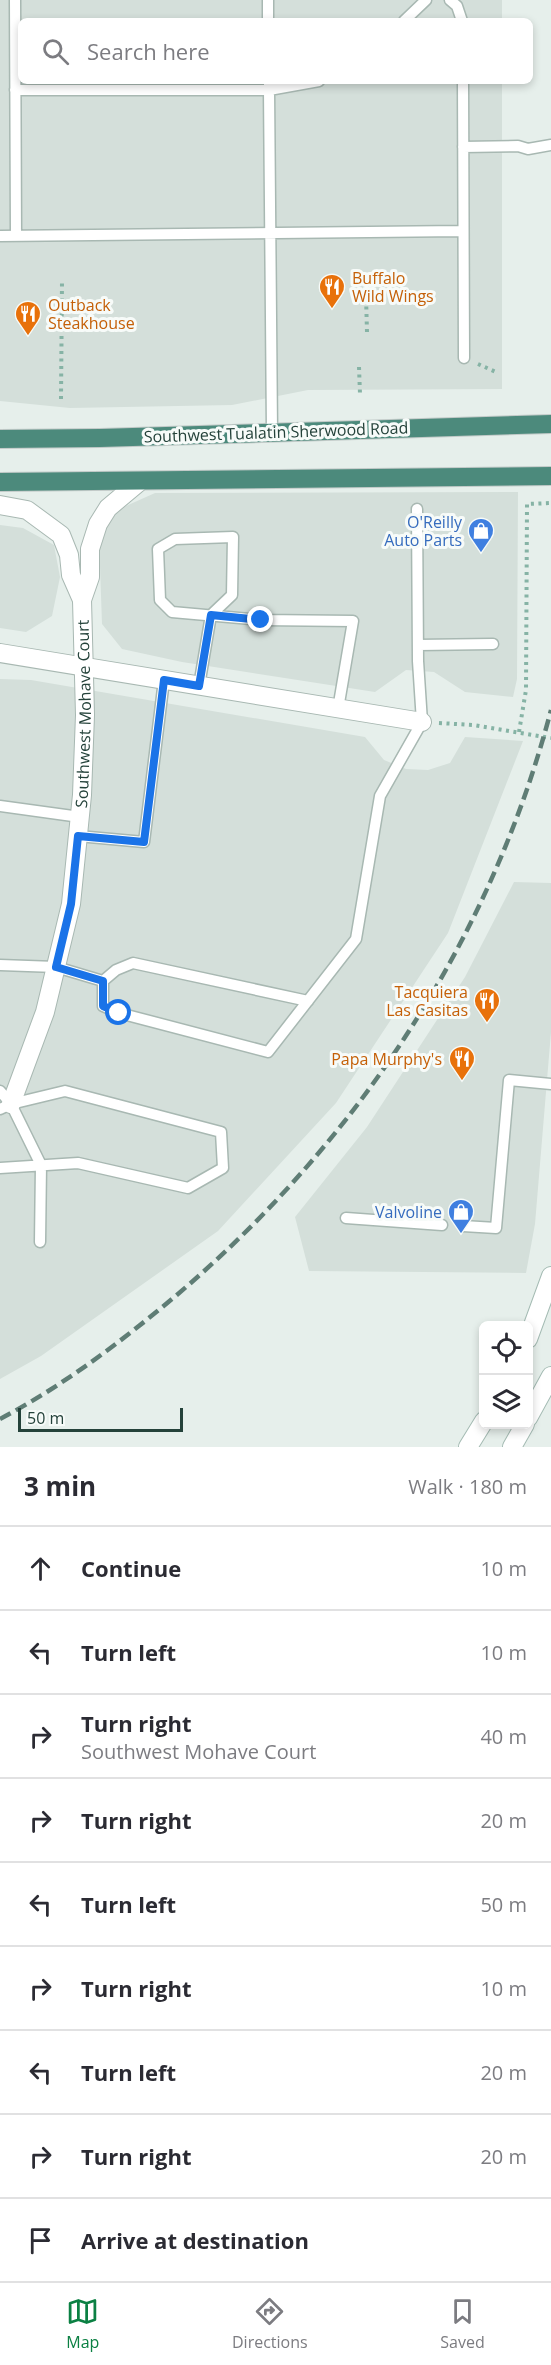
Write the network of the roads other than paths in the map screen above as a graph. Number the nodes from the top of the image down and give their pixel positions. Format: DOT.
graph roads {
  1 [pos="15,0"];
  2 [pos="268,0"];
  3 [pos="426,0"];
  4 [pos="450,0"];
  5 [pos="268,18"];
  6 [pos="407,18"];
  7 [pos="461,18"];
  8 [pos="289,84"];
  9 [pos="463,84"];
  10 [pos="269,86"];
  11 [pos="15,90"];
  12 [pos="551,145"];
  13 [pos="463,147"];
  14 [pos="461,231"];
  15 [pos="269,233"];
  16 [pos="0,236"];
  17 [pos="16,236"];
  18 [pos="464,358"];
  19 [pos="551,424"];
  20 [pos="272,431"];
  21 [pos="0,439"];
  22 [pos="551,476"];
  23 [pos="0,482"];
  24 [pos="139,482"];
  25 [pos="0,505"];
  26 [pos="417,509"];
  27 [pos="82,600"];
  28 [pos="211,615"];
  29 [pos="493,644"];
  30 [pos="418,645"];
  31 [pos="0,653"];
  32 [pos="83,666"];
  33 [pos="164,680"];
  34 [pos="199,686"];
  35 [pos="338,709"];
  36 [pos="422,722"];
  37 [pos="0,807"];
  38 [pos="80,816"];
  39 [pos="78,836"];
  40 [pos="0,965"];
  41 [pos="56,967"];
  42 [pos="103,981"];
  43 [pos="308,1001"];
  44 [pos="551,1084"];
  45 [pos="4,1101"];
  46 [pos="41,1165"];
  47 [pos="0,1168"];
  48 [pos="346,1218"];
  49 [pos="442,1225"];
  50 [pos="463,1226"];
  51 [pos="40,1242"];
  52 [pos="551,1276"];
  53 [pos="533,1325"];
  54 [pos="551,1376"];
  55 [pos="533,1409"];
  56 [pos="479,1428"];
  57 [pos="523,1429"];
  58 [pos="468,1447"];
  59 [pos="512,1447"];
  1 -- 11 [label="lane"];
  2 -- 5 [label="lane"];
  3 -- 6 [label="lane"];
  4 -- 7 [label="lane"];
  8 -- 10 [label="lane"];
  9 -- 13 [label="lane"];
  10 -- 11 [label="lane"];
  10 -- 15 [label="lane"];
  11 -- 17 [label="lane"];
  12 -- 13 [label="lane"];
  13 -- 14 [label="lane"];
  14 -- 15 [label="lane"];
  14 -- 18 [label="lane"];
  15 -- 17 [label="lane"];
  15 -- 20 [label="lane"];
  16 -- 17 [label="lane"];
  19 -- 20 [label="highway, Southwest Tualatin Sherwood Road"];
  20 -- 21 [label="highway, Southwest Tualatin Sherwood Road"];
  22 -- 24 [label="highway"];
  23 -- 24 [label="highway"];
  24 -- 27 [label="street, Southwest Mohave Court"];
  25 -- 27 [label="street, Southwest Mohave Court"];
  26 -- 30 [label="lane"];
  27 -- 32 [label="street, Southwest Mohave Court"];
  28 -- 28 [label="lane"];
  28 -- 34 [label="lane"];
  28 -- 35 [label="lane"];
  29 -- 30 [label="lane"];
  30 -- 36 [label="lane"];
  31 -- 32 [label="street"];
  32 -- 33 [label="street"];
  32 -- 38 [label="street, Southwest Mohave Court"];
  33 -- 34 [label="street"];
  33 -- 39 [label="lane"];
  34 -- 35 [label="street"];
  35 -- 36 [label="street"];
  36 -- 43 [label="lane"];
  37 -- 38 [label="lane"];
  38 -- 39 [label="street, Southwest Mohave Court"];
  39 -- 41 [label="street, Southwest Mohave Court"];
  40 -- 41 [label="lane"];
  41 -- 42 [label="lane"];
  41 -- 45 [label="street, Southwest Mohave Court"];
  42 -- 43 [label="lane"];
  42 -- 43 [label="lane"];
  44 -- 50 [label="lane"];
  45 -- 46 [label="lane"];
  45 -- 46 [label="lane"];
  46 -- 47 [label="lane"];
  46 -- 51 [label="lane"];
  48 -- 49 [label="lane"];
  52 -- 53 [label="street"];
  54 -- 55 [label="street"];
  56 -- 58 [label="street"];
  57 -- 59 [label="street"];
}
